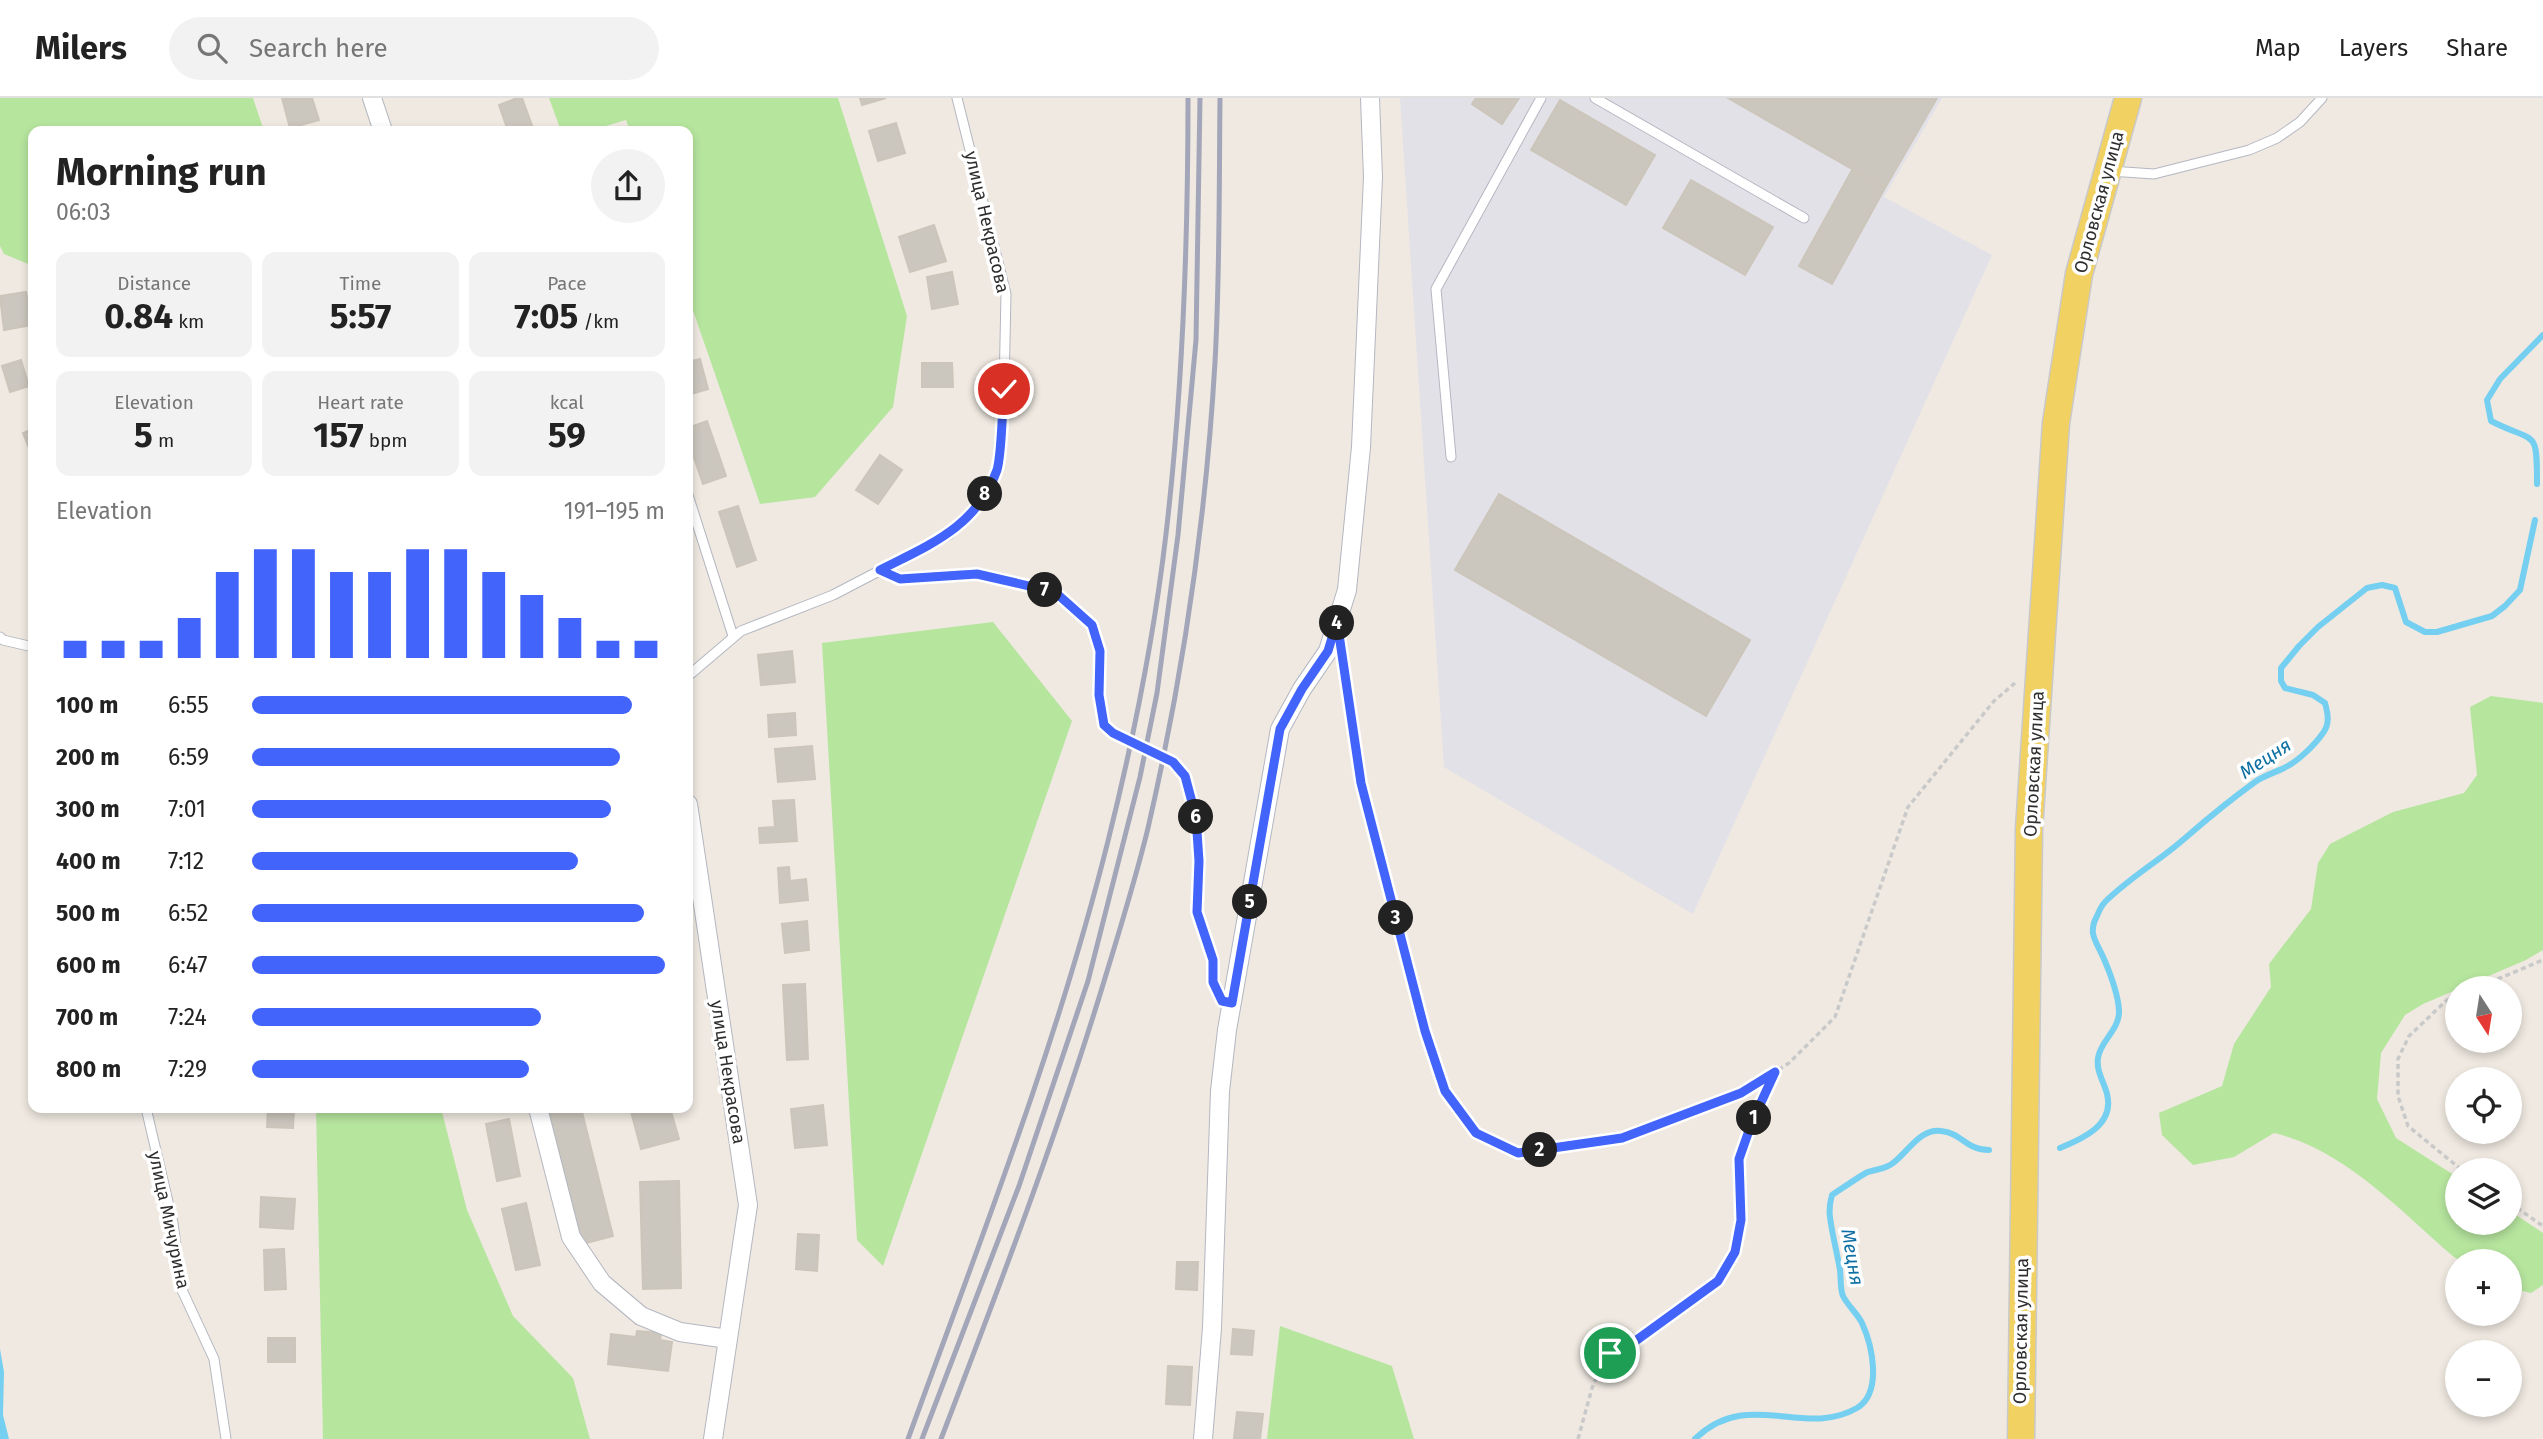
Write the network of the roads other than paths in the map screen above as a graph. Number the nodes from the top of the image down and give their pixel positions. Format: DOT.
graph roads {
  1 [pos="372,98"];
  2 [pos="957,98"];
  3 [pos="1370,98"];
  4 [pos="1541,98"];
  5 [pos="1595,98"];
  6 [pos="2127,98"];
  7 [pos="2322,98"];
  8 [pos="381,126"];
  9 [pos="2107,170"];
  10 [pos="1804,218"];
  11 [pos="1451,457"];
  12 [pos="693,518"];
  13 [pos="733,636"];
  14 [pos="0,637"];
  15 [pos="28,646"];
  16 [pos="693,672"];
  17 [pos="693,837"];
  18 [pos="146,1113"];
  19 [pos="539,1113"];
  20 [pos="728,1339"];
  21 [pos="226,1439"];
  22 [pos="713,1439"];
  23 [pos="1203,1439"];
  24 [pos="2021,1439"];
  1 -- 8 [label="street"];
  2 -- 13 [label="lane, улица Некрасова"];
  3 -- 23 [label="street"];
  4 -- 11 [label="lane"];
  5 -- 10 [label="lane"];
  6 -- 9 [label="main road, Орловская улица"];
  7 -- 9 [label="lane"];
  9 -- 24 [label="main road, Орловская улица"];
  12 -- 13 [label="lane"];
  13 -- 16 [label="lane, улица Некрасова"];
  14 -- 15 [label="lane"];
  17 -- 20 [label="street, улица Некрасова"];
  18 -- 21 [label="lane, улица Мичурина"];
  19 -- 20 [label="street"];
  20 -- 22 [label="street, улица Некрасова"];
}
